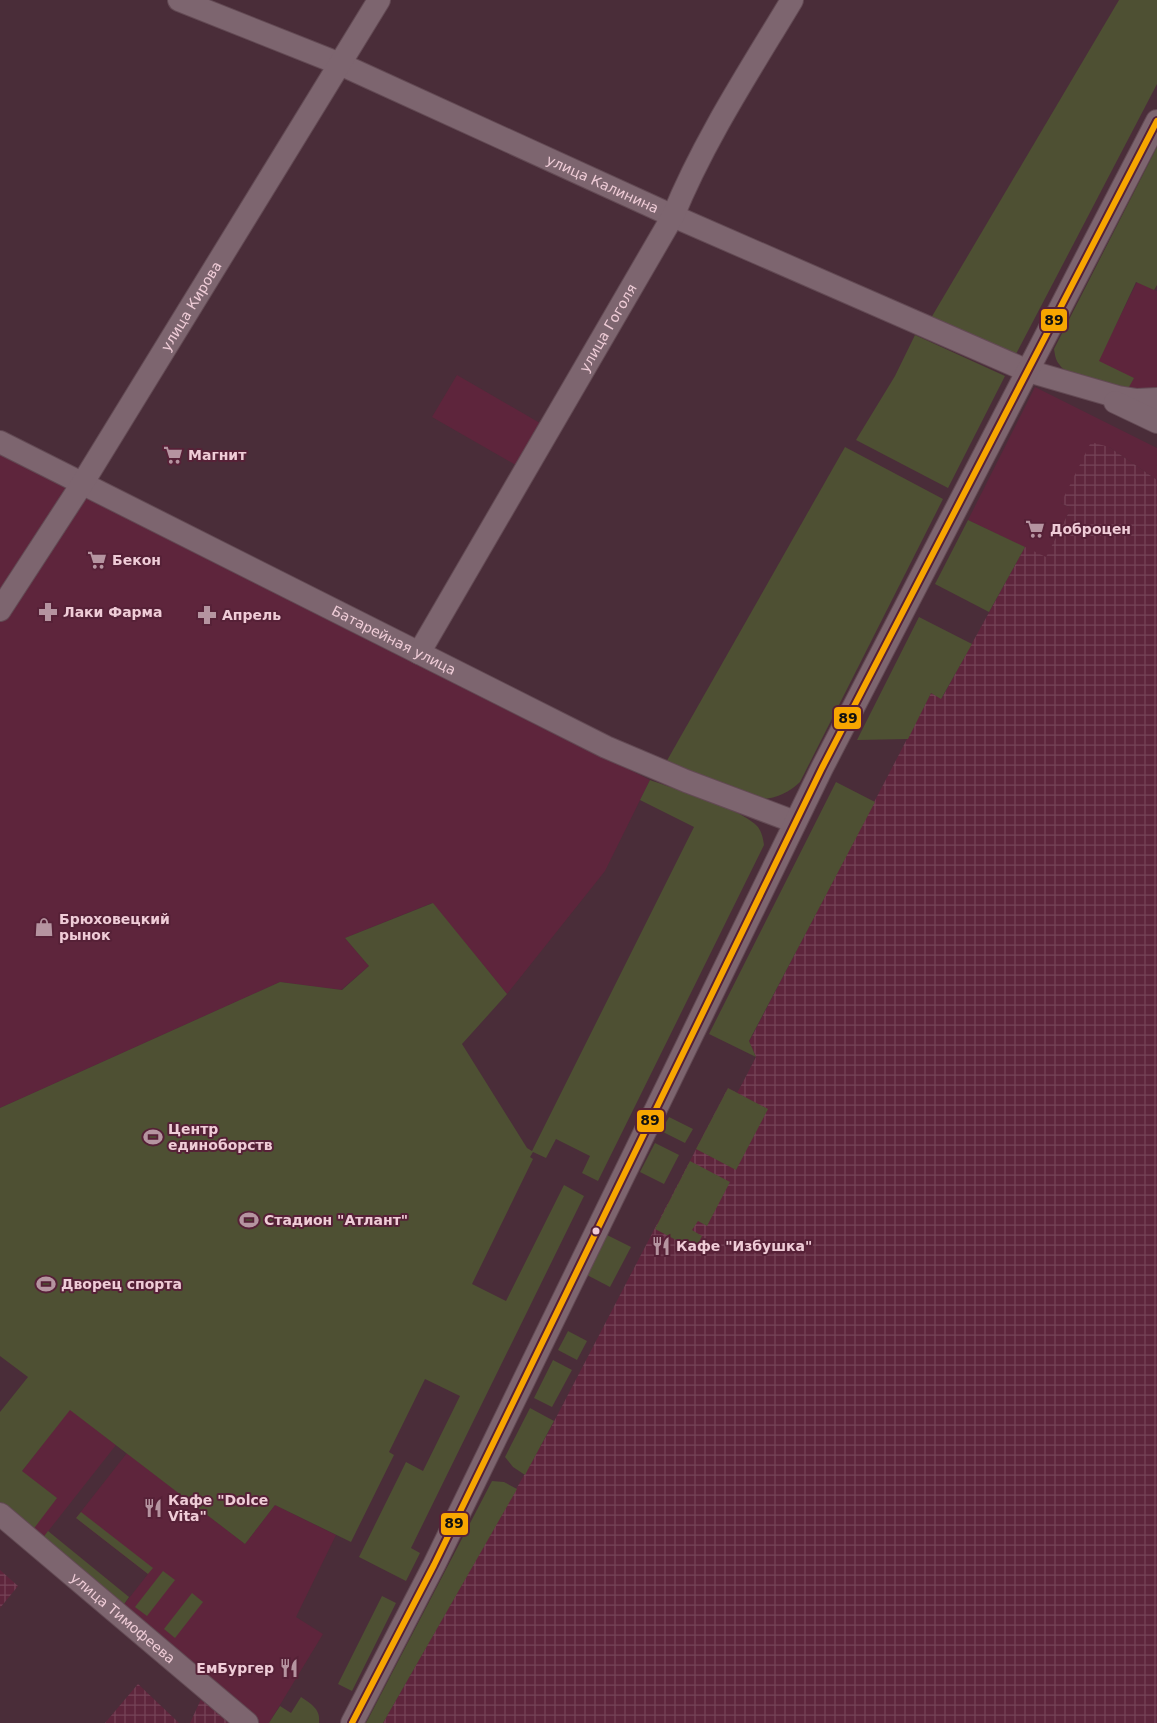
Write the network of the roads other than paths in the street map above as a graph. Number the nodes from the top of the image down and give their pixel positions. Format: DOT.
graph roads {
  1 [pos="179,0"];
  2 [pos="379,0"];
  3 [pos="792,0"];
  4 [pos="340,64"];
  5 [pos="1157,121"];
  6 [pos="673,216"];
  7 [pos="1028,371"];
  8 [pos="1088,389"];
  9 [pos="1157,399"];
  10 [pos="1157,422"];
  11 [pos="0,442"];
  12 [pos="82,484"];
  13 [pos="0,610"];
  14 [pos="419,653"];
  15 [pos="795,822"];
  16 [pos="0,1514"];
  17 [pos="247,1723"];
  18 [pos="352,1723"];
  1 -- 4 [label="street, улица Калинина"];
  2 -- 4 [label="street, улица Кирова"];
  3 -- 6 [label="street, улица Гоголя"];
  4 -- 6 [label="street, улица Калинина"];
  4 -- 12 [label="street, улица Кирова"];
  5 -- 7 [label="street"];
  6 -- 7 [label="street, улица Калинина"];
  6 -- 14 [label="street, улица Гоголя"];
  7 -- 8 [label="street, улица Калинина"];
  7 -- 15 [label="street"];
  8 -- 9 [label="street"];
  8 -- 10 [label="street"];
  11 -- 12 [label="street, Батарейная улица"];
  12 -- 13 [label="street, улица Кирова"];
  12 -- 14 [label="street, Батарейная улица"];
  14 -- 15 [label="street, Батарейная улица"];
  15 -- 18 [label="street"];
  16 -- 17 [label="street, улица Тимофеева"];
}
